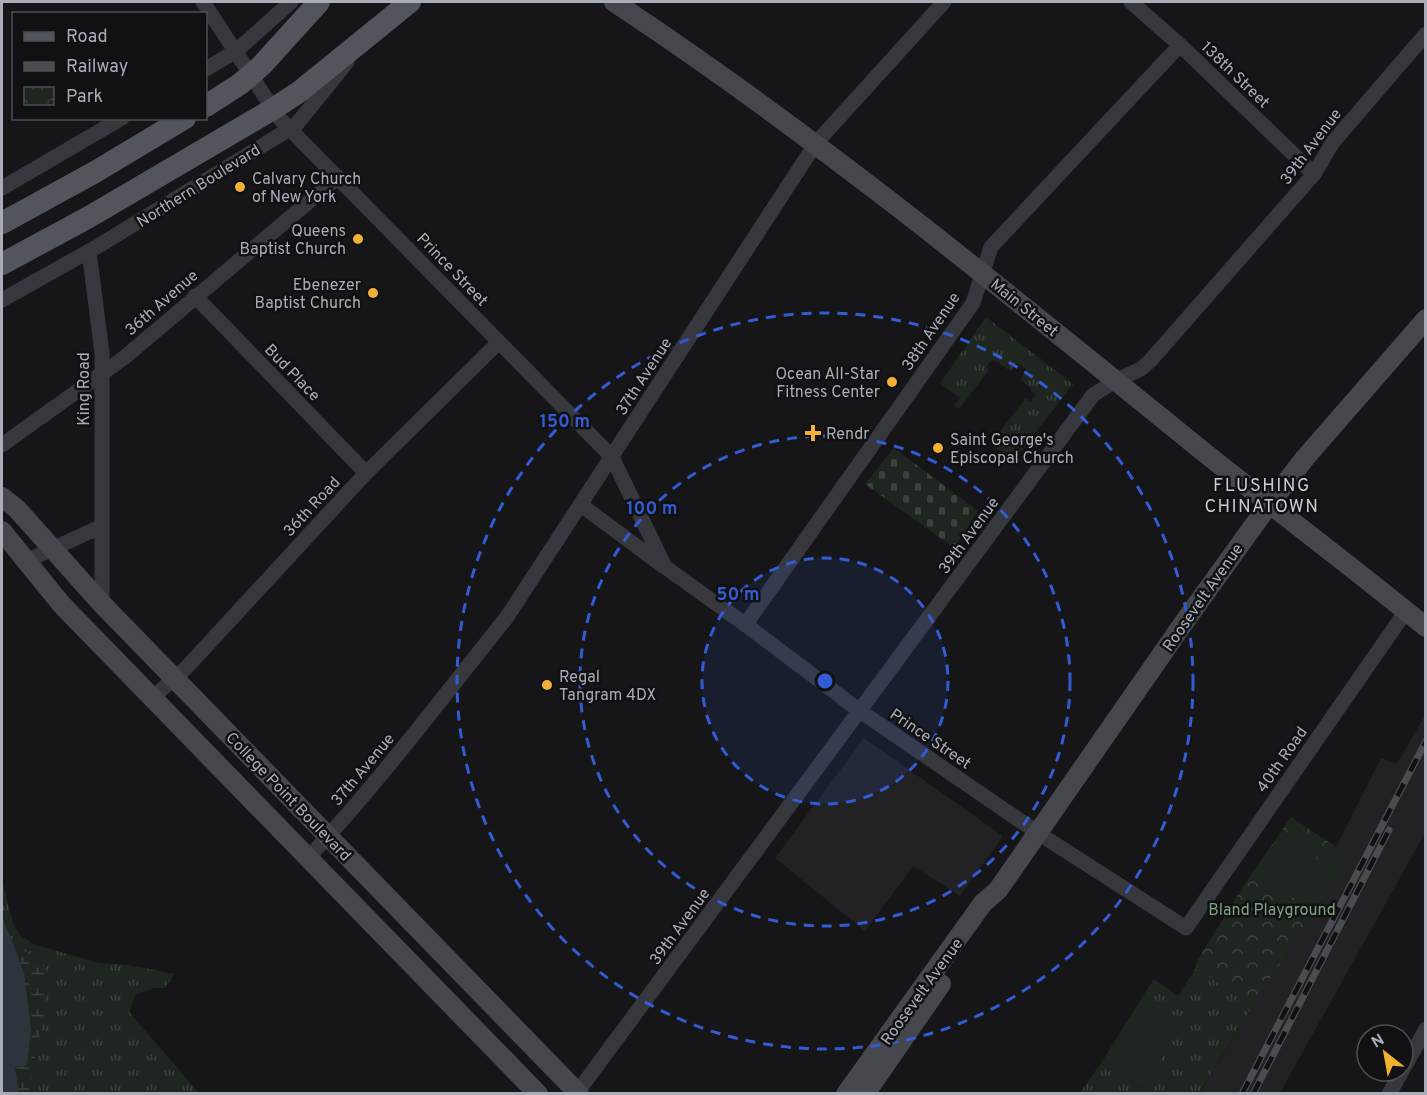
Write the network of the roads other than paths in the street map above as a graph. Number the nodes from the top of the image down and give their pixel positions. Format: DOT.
graph roads {
  1 [pos="203,2"];
  2 [pos="291,2"];
  3 [pos="319,2"];
  4 [pos="410,2"];
  5 [pos="614,2"];
  6 [pos="944,2"];
  7 [pos="1131,2"];
  8 [pos="1425,34"];
  9 [pos="367,36"];
  10 [pos="1180,45"];
  11 [pos="236,51"];
  12 [pos="207,68"];
  13 [pos="251,75"];
  14 [pos="207,105"];
  15 [pos="273,109"];
  16 [pos="119,120"];
  17 [pos="181,120"];
  18 [pos="290,129"];
  19 [pos="816,143"];
  20 [pos="1314,174"];
  21 [pos="338,177"];
  22 [pos="2,188"];
  23 [pos="2,223"];
  24 [pos="89,251"];
  25 [pos="2,264"];
  26 [pos="983,273"];
  27 [pos="195,296"];
  28 [pos="2,300"];
  29 [pos="1425,319"];
  30 [pos="500,342"];
  31 [pos="102,372"];
  32 [pos="1117,380"];
  33 [pos="2,445"];
  34 [pos="612,457"];
  35 [pos="366,473"];
  36 [pos="2,497"];
  37 [pos="1270,502"];
  38 [pos="581,505"];
  39 [pos="100,527"];
  40 [pos="2,531"];
  41 [pos="52,549"];
  42 [pos="26,561"];
  43 [pos="664,567"];
  44 [pos="102,604"];
  45 [pos="1406,611"];
  46 [pos="745,625"];
  47 [pos="1425,627"];
  48 [pos="174,679"];
  49 [pos="153,698"];
  50 [pos="860,711"];
  51 [pos="1038,833"];
  52 [pos="328,837"];
  53 [pos="309,857"];
  54 [pos="998,890"];
  55 [pos="1186,927"];
  56 [pos="1425,1029"];
  57 [pos="1415,1047"];
  58 [pos="577,1093"];
  59 [pos="538,1094"];
  60 [pos="846,1094"];
  61 [pos="865,1094"];
  1 -- 11 [label="street, Prince Street"];
  2 -- 11 [label="street"];
  3 -- 13 [label="main road"];
  4 -- 9 [label="main road, Northern Boulevard"];
  5 -- 19 [label="main road, Main Street"];
  6 -- 19 [label="street, 37th Avenue"];
  7 -- 10 [label="street, 138th Street"];
  8 -- 20 [label="street, 39th Avenue"];
  9 -- 15 [label="main road, Northern Boulevard"];
  9 -- 18 [label="street, Northern Boulevard"];
  10 -- 20 [label="street, 138th Street"];
  10 -- 26 [label="street, 38th Avenue"];
  11 -- 12 [label="street"];
  11 -- 13 [label="street, Prince Street"];
  13 -- 14 [label="main road"];
  13 -- 15 [label="street, Prince Street"];
  15 -- 18 [label="street, Prince Street"];
  15 -- 25 [label="main road, Northern Boulevard"];
  16 -- 22 [label="street"];
  17 -- 23 [label="main road"];
  18 -- 21 [label="street, Prince Street"];
  18 -- 24 [label="street, Northern Boulevard"];
  19 -- 26 [label="main road, Main Street"];
  19 -- 34 [label="street, 37th Avenue"];
  20 -- 32 [label="street, 39th Avenue"];
  21 -- 27 [label="street, 36th Avenue"];
  21 -- 30 [label="street, Prince Street"];
  24 -- 28 [label="street, Northern Boulevard"];
  24 -- 31 [label="street, King Road"];
  26 -- 32 [label="main road, Main Street"];
  26 -- 46 [label="street, 38th Avenue"];
  27 -- 31 [label="street, 36th Avenue"];
  27 -- 35 [label="street, Bud Place"];
  29 -- 37 [label="main road, Roosevelt Avenue"];
  30 -- 34 [label="street, Prince Street"];
  30 -- 35 [label="street, 36th Road"];
  31 -- 33 [label="street, 36th Avenue"];
  31 -- 39 [label="street, King Road"];
  32 -- 37 [label="main road, Main Street"];
  32 -- 50 [label="street, 39th Avenue"];
  34 -- 38 [label="street, 37th Avenue"];
  34 -- 43 [label="street, Prince Street"];
  35 -- 48 [label="street, 36th Road"];
  36 -- 41 [label="main road, College Point Boulevard"];
  37 -- 45 [label="main road, Main Street"];
  37 -- 51 [label="main road, Roosevelt Avenue"];
  38 -- 43 [label="street, Prince Street"];
  38 -- 52 [label="street, 37th Avenue"];
  39 -- 41 [label="street"];
  39 -- 44 [label="street, King Road"];
  40 -- 42 [label="main road, College Point Boulevard"];
  41 -- 42 [label="street"];
  41 -- 44 [label="main road, College Point Boulevard"];
  42 -- 49 [label="main road, College Point Boulevard"];
  43 -- 46 [label="street, Prince Street"];
  44 -- 48 [label="main road, College Point Boulevard"];
  45 -- 47 [label="main road, Main Street"];
  45 -- 55 [label="street, 40th Road"];
  46 -- 50 [label="street, Prince Street"];
  48 -- 49 [label="street, 36th Road"];
  48 -- 52 [label="main road, College Point Boulevard"];
  49 -- 53 [label="main road, College Point Boulevard"];
  50 -- 51 [label="street, Prince Street"];
  50 -- 58 [label="street, 39th Avenue"];
  51 -- 54 [label="main road, Roosevelt Avenue"];
  51 -- 55 [label="street, Prince Street"];
  52 -- 53 [label="street, 37th Avenue"];
  52 -- 58 [label="main road, College Point Boulevard"];
  53 -- 59 [label="main road, College Point Boulevard"];
  54 -- 60 [label="main road, Roosevelt Avenue"];
  54 -- 61 [label="main road, Roosevelt Avenue"];
  56 -- 57 [label="street"];
}
